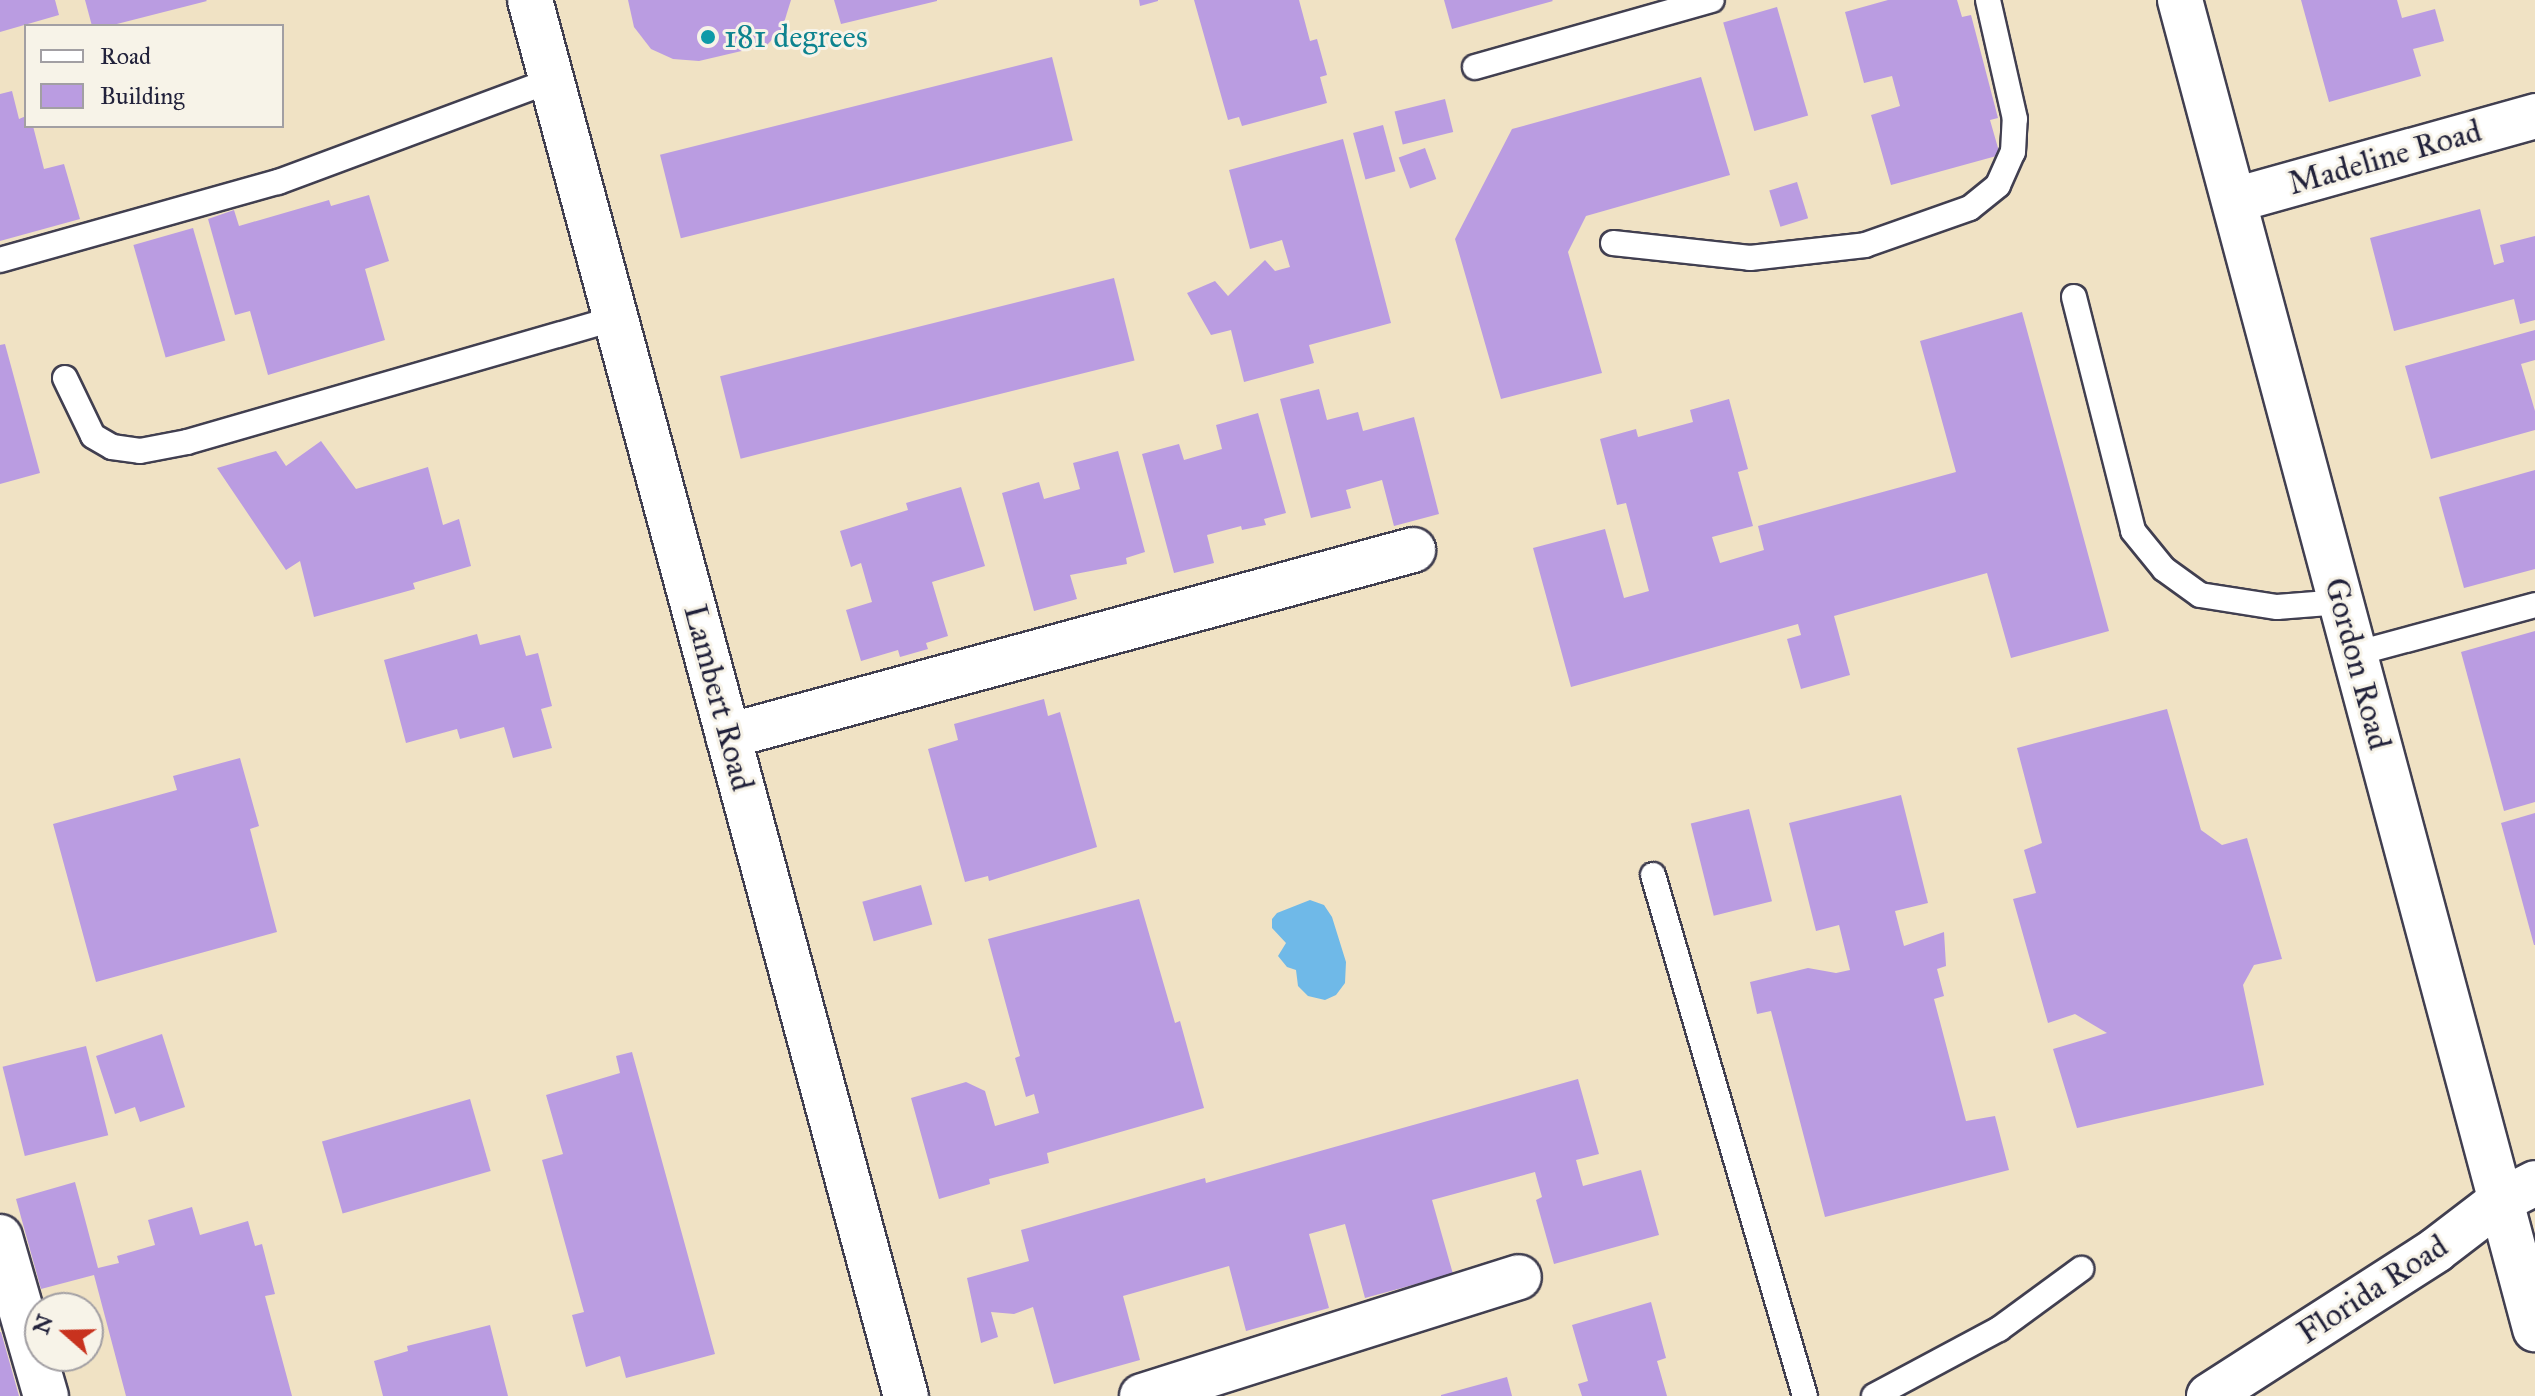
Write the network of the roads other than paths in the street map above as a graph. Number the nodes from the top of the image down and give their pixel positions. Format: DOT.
graph roads {
  1 [pos="530,0"];
  2 [pos="1712,0"];
  3 [pos="1988,0"];
  4 [pos="2180,0"];
  5 [pos="1475,67"];
  6 [pos="552,80"];
  7 [pos="2535,116"];
  8 [pos="2235,200"];
  9 [pos="1613,243"];
  10 [pos="0,260"];
  11 [pos="2074,297"];
  12 [pos="616,318"];
  13 [pos="65,378"];
  14 [pos="1413,550"];
  15 [pos="2341,602"];
  16 [pos="2535,605"];
  17 [pos="2354,654"];
  18 [pos="728,736"];
  19 [pos="1653,875"];
  20 [pos="2518,1192"];
  21 [pos="0,1237"];
  22 [pos="2081,1269"];
  23 [pos="1519,1277"];
  24 [pos="2535,1329"];
  25 [pos="46,1396"];
  26 [pos="906,1396"];
  27 [pos="1142,1396"];
  28 [pos="1805,1396"];
  29 [pos="1874,1396"];
  30 [pos="2209,1396"];
  1 -- 6 [label="street, Lambert Road"];
  2 -- 5 [label="lane"];
  3 -- 9 [label="lane"];
  4 -- 8 [label="street, Gordon Road"];
  6 -- 10 [label="lane"];
  6 -- 12 [label="street, Lambert Road"];
  7 -- 8 [label="street, Madeline Road"];
  8 -- 15 [label="street, Gordon Road"];
  11 -- 15 [label="lane"];
  12 -- 13 [label="lane"];
  12 -- 18 [label="street, Lambert Road"];
  14 -- 18 [label="street"];
  15 -- 17 [label="street, Gordon Road"];
  16 -- 17 [label="lane"];
  17 -- 20 [label="street, Gordon Road"];
  18 -- 26 [label="street, Lambert Road"];
  19 -- 28 [label="lane"];
  20 -- 24 [label="street, Gordon Road"];
  20 -- 30 [label="street, Florida Road"];
  21 -- 25 [label="street"];
  22 -- 29 [label="lane"];
  23 -- 27 [label="street"];
}
